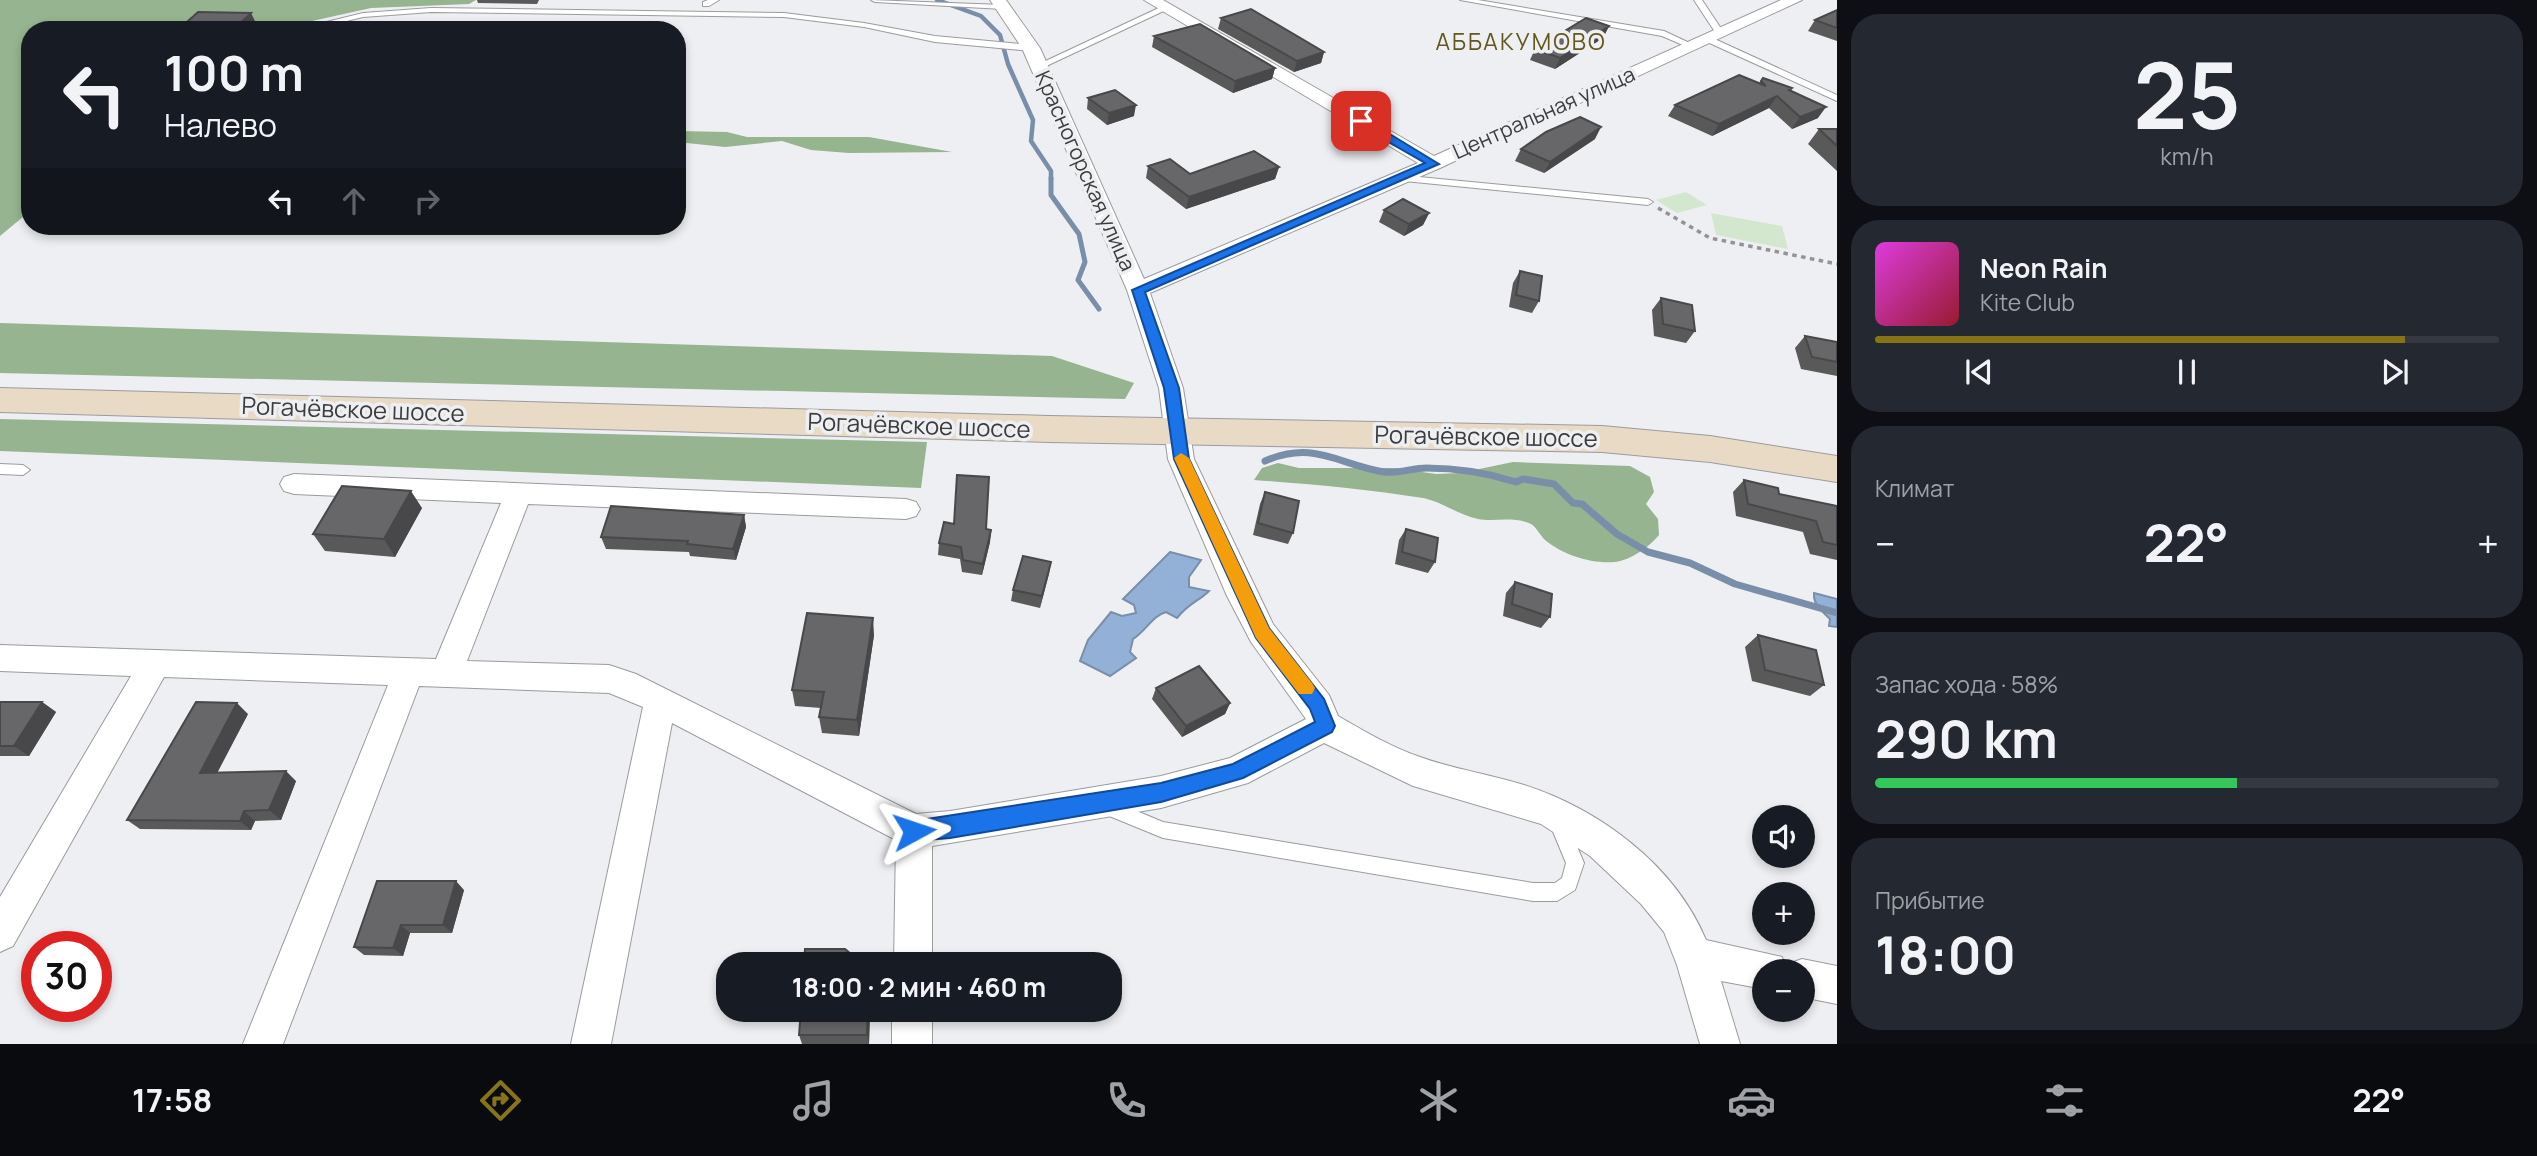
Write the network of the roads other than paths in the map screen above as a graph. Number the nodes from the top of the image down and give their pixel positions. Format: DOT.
graph roads {
  1 [pos="875,0"];
  2 [pos="1464,0"];
  3 [pos="1698,0"];
  4 [pos="1789,1"];
  5 [pos="1001,4"];
  6 [pos="1159,4"];
  7 [pos="337,21"];
  8 [pos="1707,39"];
  9 [pos="1035,57"];
  10 [pos="1837,98"];
  11 [pos="1433,164"];
  12 [pos="1398,178"];
  13 [pos="1648,202"];
  14 [pos="1138,290"];
  15 [pos="0,400"];
  16 [pos="1176,430"];
  17 [pos="0,469"];
  18 [pos="1837,469"];
  19 [pos="23,470"];
  20 [pos="294,484"];
  21 [pos="519,493"];
  22 [pos="906,509"];
  23 [pos="0,658"];
  24 [pos="156,662"];
  25 [pos="408,674"];
  26 [pos="446,674"];
  27 [pos="660,702"];
  28 [pos="1325,726"];
  29 [pos="1097,802"];
  30 [pos="1554,813"];
  31 [pos="914,831"];
  32 [pos="0,933"];
  33 [pos="913,952"];
  34 [pos="1695,957"];
  35 [pos="1752,968"];
  36 [pos="1815,981"];
  37 [pos="1837,985"];
  38 [pos="912,1022"];
  39 [pos="263,1044"];
  40 [pos="591,1044"];
  41 [pos="912,1044"];
  42 [pos="1720,1044"];
  1 -- 5 [label="lane"];
  2 -- 8 [label="lane"];
  3 -- 8 [label="lane"];
  4 -- 8 [label="street, Центральная улица"];
  5 -- 9 [label="street, Красногорская улица"];
  6 -- 9 [label="lane"];
  6 -- 11 [label="street"];
  7 -- 9 [label="lane"];
  8 -- 10 [label="lane"];
  8 -- 11 [label="street, Центральная улица"];
  9 -- 14 [label="street, Красногорская улица"];
  11 -- 12 [label="street, Центральная улица"];
  12 -- 13 [label="lane"];
  12 -- 14 [label="street, Центральная улица"];
  14 -- 16 [label="street, Красногорская улица"];
  15 -- 16 [label="main road, Рогачёвское шоссе"];
  16 -- 18 [label="main road, Рогачёвское шоссе"];
  16 -- 28 [label="street, Красногорская улица"];
  17 -- 19 [label="lane"];
  20 -- 21 [label="street"];
  21 -- 22 [label="street"];
  21 -- 26 [label="street"];
  23 -- 24 [label="street"];
  24 -- 25 [label="street"];
  24 -- 32 [label="street"];
  25 -- 26 [label="street"];
  25 -- 39 [label="street"];
  26 -- 27 [label="street"];
  27 -- 31 [label="street"];
  27 -- 40 [label="street"];
  28 -- 29 [label="street"];
  28 -- 30 [label="street"];
  29 -- 30 [label="lane"];
  29 -- 31 [label="street"];
  30 -- 34 [label="street"];
  31 -- 33 [label="street"];
  34 -- 35 [label="street"];
  34 -- 42 [label="street"];
  36 -- 37 [label="street"];
  38 -- 41 [label="street"];
}
